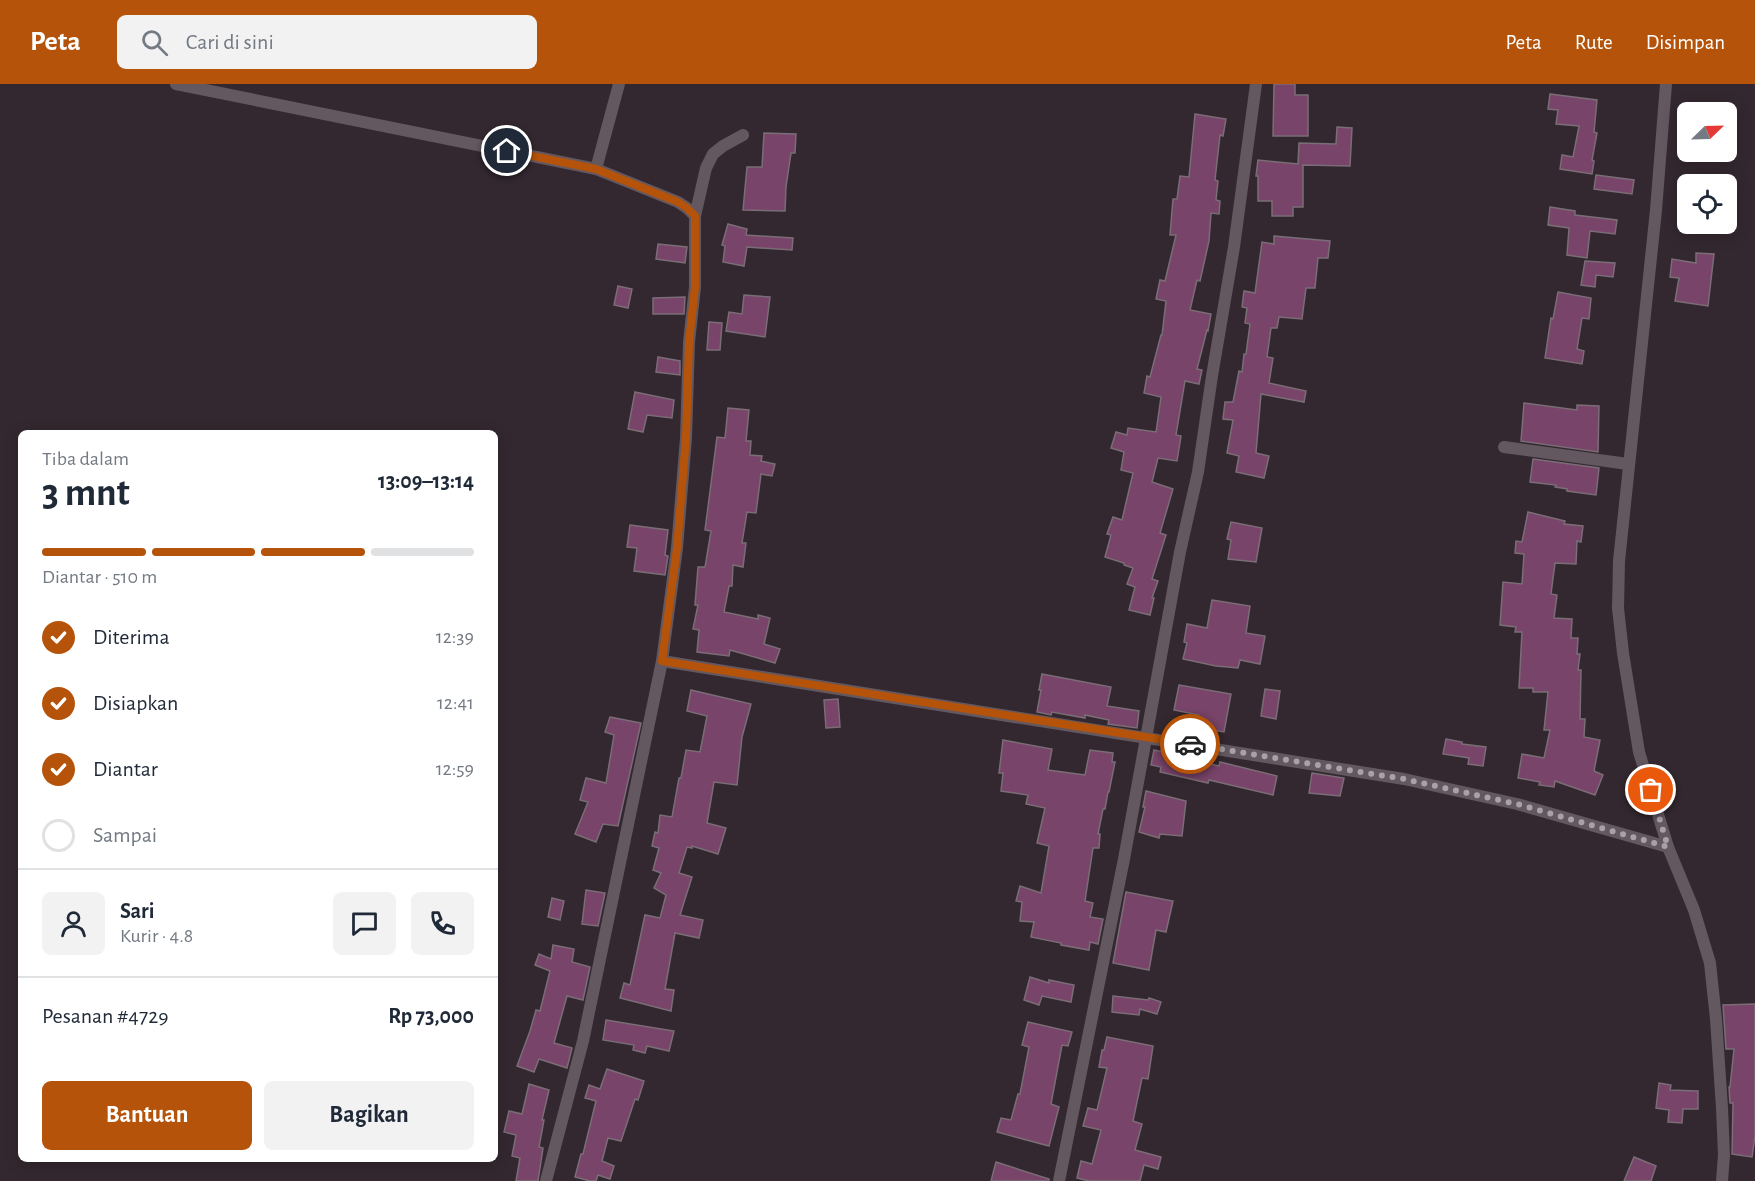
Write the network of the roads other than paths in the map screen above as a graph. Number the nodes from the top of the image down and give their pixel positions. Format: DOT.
graph roads {
  1 [pos="176,84"];
  2 [pos="619,84"];
  3 [pos="1257,84"];
  4 [pos="1666,84"];
  5 [pos="743,135"];
  6 [pos="596,169"];
  7 [pos="695,216"];
  8 [pos="1504,447"];
  9 [pos="1628,464"];
  10 [pos="662,661"];
  11 [pos="1146,737"];
  12 [pos="1668,847"];
  13 [pos="546,1181"];
  14 [pos="1059,1181"];
  15 [pos="1722,1181"];
  1 -- 6 [label="street"];
  2 -- 6 [label="street"];
  3 -- 11 [label="street"];
  4 -- 9 [label="street"];
  5 -- 7 [label="street"];
  6 -- 7 [label="street"];
  7 -- 10 [label="street"];
  8 -- 9 [label="street"];
  9 -- 12 [label="street"];
  10 -- 11 [label="street"];
  10 -- 13 [label="street"];
  11 -- 12 [label="street"];
  11 -- 14 [label="street"];
  12 -- 15 [label="street"];
}
